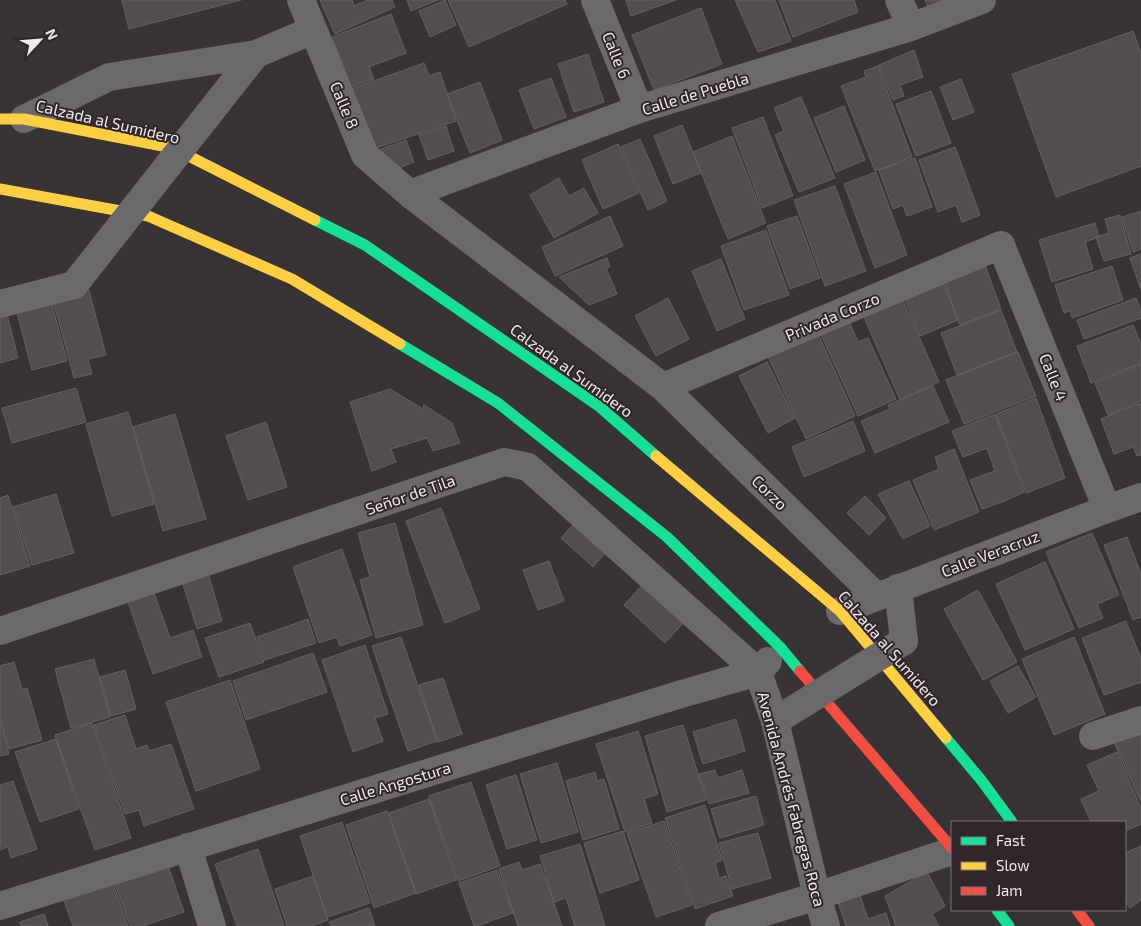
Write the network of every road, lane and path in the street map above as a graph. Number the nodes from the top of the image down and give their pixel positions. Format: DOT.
graph roads {
  1 [pos="301,0"];
  2 [pos="595,0"];
  3 [pos="899,0"];
  4 [pos="982,0"];
  5 [pos="910,27"];
  6 [pos="314,30"];
  7 [pos="256,54"];
  8 [pos="640,109"];
  9 [pos="12,119"];
  10 [pos="0,189"];
  11 [pos="410,194"];
  12 [pos="1002,245"];
  13 [pos="0,304"];
  14 [pos="664,387"];
  15 [pos="1141,497"];
  16 [pos="1107,509"];
  17 [pos="888,592"];
  18 [pos="840,611"];
  19 [pos="0,631"];
  20 [pos="781,648"];
  21 [pos="758,672"];
  22 [pos="1141,720"];
  23 [pos="775,721"];
  24 [pos="1093,736"];
  25 [pos="1011,821"];
  26 [pos="188,847"];
  27 [pos="951,848"];
  28 [pos="951,849"];
  29 [pos="817,896"];
  30 [pos="0,906"];
  31 [pos="998,911"];
  32 [pos="1078,911"];
  33 [pos="212,926"];
  34 [pos="719,926"];
  35 [pos="826,926"];
  36 [pos="1009,926"];
  37 [pos="1088,926"];
  1 -- 6 [label="street, Calle 8"];
  2 -- 8 [label="street, Calle 6"];
  3 -- 5 [label="street"];
  4 -- 5 [label="street, Calle de Puebla"];
  5 -- 8 [label="street, Calle de Puebla"];
  6 -- 7 [label="street"];
  6 -- 11 [label="street, Calle 8"];
  7 -- 9 [label="street"];
  7 -- 13 [label="street, bridge"];
  8 -- 11 [label="street, Calle de Puebla"];
  9 -- 18 [label="main road, Calzada al Sumidero"];
  10 -- 20 [label="main road"];
  11 -- 14 [label="street, Calle 8"];
  12 -- 14 [label="street, Privada Corzo"];
  12 -- 16 [label="street, Calle 4"];
  14 -- 17 [label="street, Corzo"];
  15 -- 16 [label="street, Calle Veracruz"];
  16 -- 17 [label="street, Calle Veracruz"];
  17 -- 18 [label="street, Calle Veracruz"];
  17 -- 23 [label="street, bridge"];
  18 -- 25 [label="main road, Calzada al Sumidero"];
  19 -- 21 [label="street, Señor de Tila"];
  20 -- 21 [label="street, Calle Angostura"];
  20 -- 27 [label="main road"];
  21 -- 23 [label="street, Avenida Andrés Fabregas Roca"];
  21 -- 26 [label="street, Calle Angostura"];
  22 -- 24 [label="street"];
  23 -- 29 [label="street, Avenida Andrés Fabregas Roca"];
  26 -- 30 [label="street, Calle Angostura"];
  26 -- 33 [label="street"];
  28 -- 29 [label="street"];
  29 -- 34 [label="street"];
  29 -- 35 [label="street, Avenida Andrés Fabregas Roca"];
  31 -- 36 [label="main road"];
  32 -- 37 [label="main road"];
}
